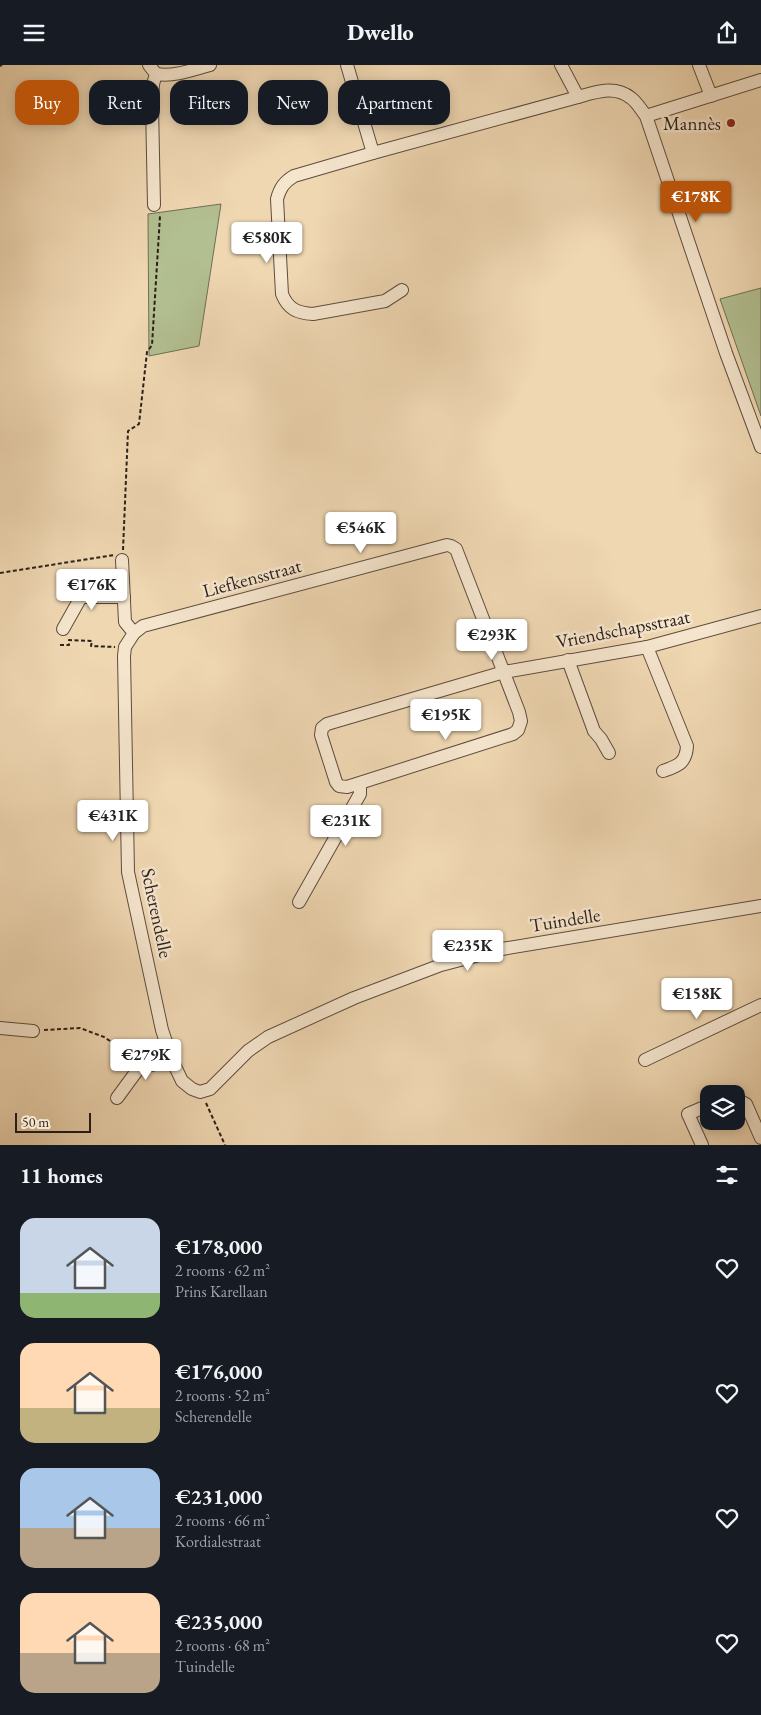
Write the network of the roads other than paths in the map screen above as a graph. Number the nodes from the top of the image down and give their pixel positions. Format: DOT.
graph roads {
  1 [pos="210,65"];
  2 [pos="347,65"];
  3 [pos="561,65"];
  4 [pos="699,65"];
  5 [pos="152,69"];
  6 [pos="761,81"];
  7 [pos="711,96"];
  8 [pos="578,97"];
  9 [pos="646,116"];
  10 [pos="373,153"];
  11 [pos="154,205"];
  12 [pos="402,290"];
  13 [pos="761,447"];
  14 [pos="122,560"];
  15 [pos="124,597"];
  16 [pos="761,616"];
  17 [pos="62,629"];
  18 [pos="134,633"];
  19 [pos="647,647"];
  20 [pos="568,660"];
  21 [pos="504,672"];
  22 [pos="608,753"];
  23 [pos="663,771"];
  24 [pos="360,784"];
  25 [pos="299,902"];
  26 [pos="761,906"];
  27 [pos="761,1005"];
  28 [pos="0,1028"];
  29 [pos="32,1031"];
  30 [pos="172,1060"];
  31 [pos="645,1060"];
  32 [pos="200,1092"];
  33 [pos="117,1098"];
  34 [pos="745,1104"];
  35 [pos="700,1109"];
  36 [pos="761,1139"];
  37 [pos="702,1145"];
  1 -- 5 [label="street"];
  2 -- 10 [label="street"];
  3 -- 8 [label="street"];
  4 -- 7 [label="street"];
  5 -- 11 [label="street"];
  6 -- 7 [label="street"];
  7 -- 9 [label="street"];
  8 -- 9 [label="street"];
  8 -- 10 [label="street"];
  9 -- 13 [label="street"];
  10 -- 12 [label="street"];
  14 -- 15 [label="street"];
  15 -- 17 [label="street"];
  15 -- 18 [label="street"];
  16 -- 19 [label="street, Vriendschapsstraat"];
  18 -- 21 [label="street, Liefkensstraat"];
  18 -- 30 [label="street, Scherendelle"];
  19 -- 20 [label="street, Vriendschapsstraat"];
  19 -- 23 [label="street"];
  20 -- 21 [label="street, Vriendschapsstraat"];
  20 -- 22 [label="street"];
  21 -- 24 [label="street, Liefkensstraat"];
  21 -- 24 [label="street, Vriendschapsstraat"];
  24 -- 25 [label="street"];
  26 -- 32 [label="street, Tuindelle"];
  27 -- 31 [label="street"];
  28 -- 29 [label="street"];
  30 -- 32 [label="street, Scherendelle"];
  30 -- 33 [label="street"];
  34 -- 36 [label="street"];
  35 -- 37 [label="street"];
}
